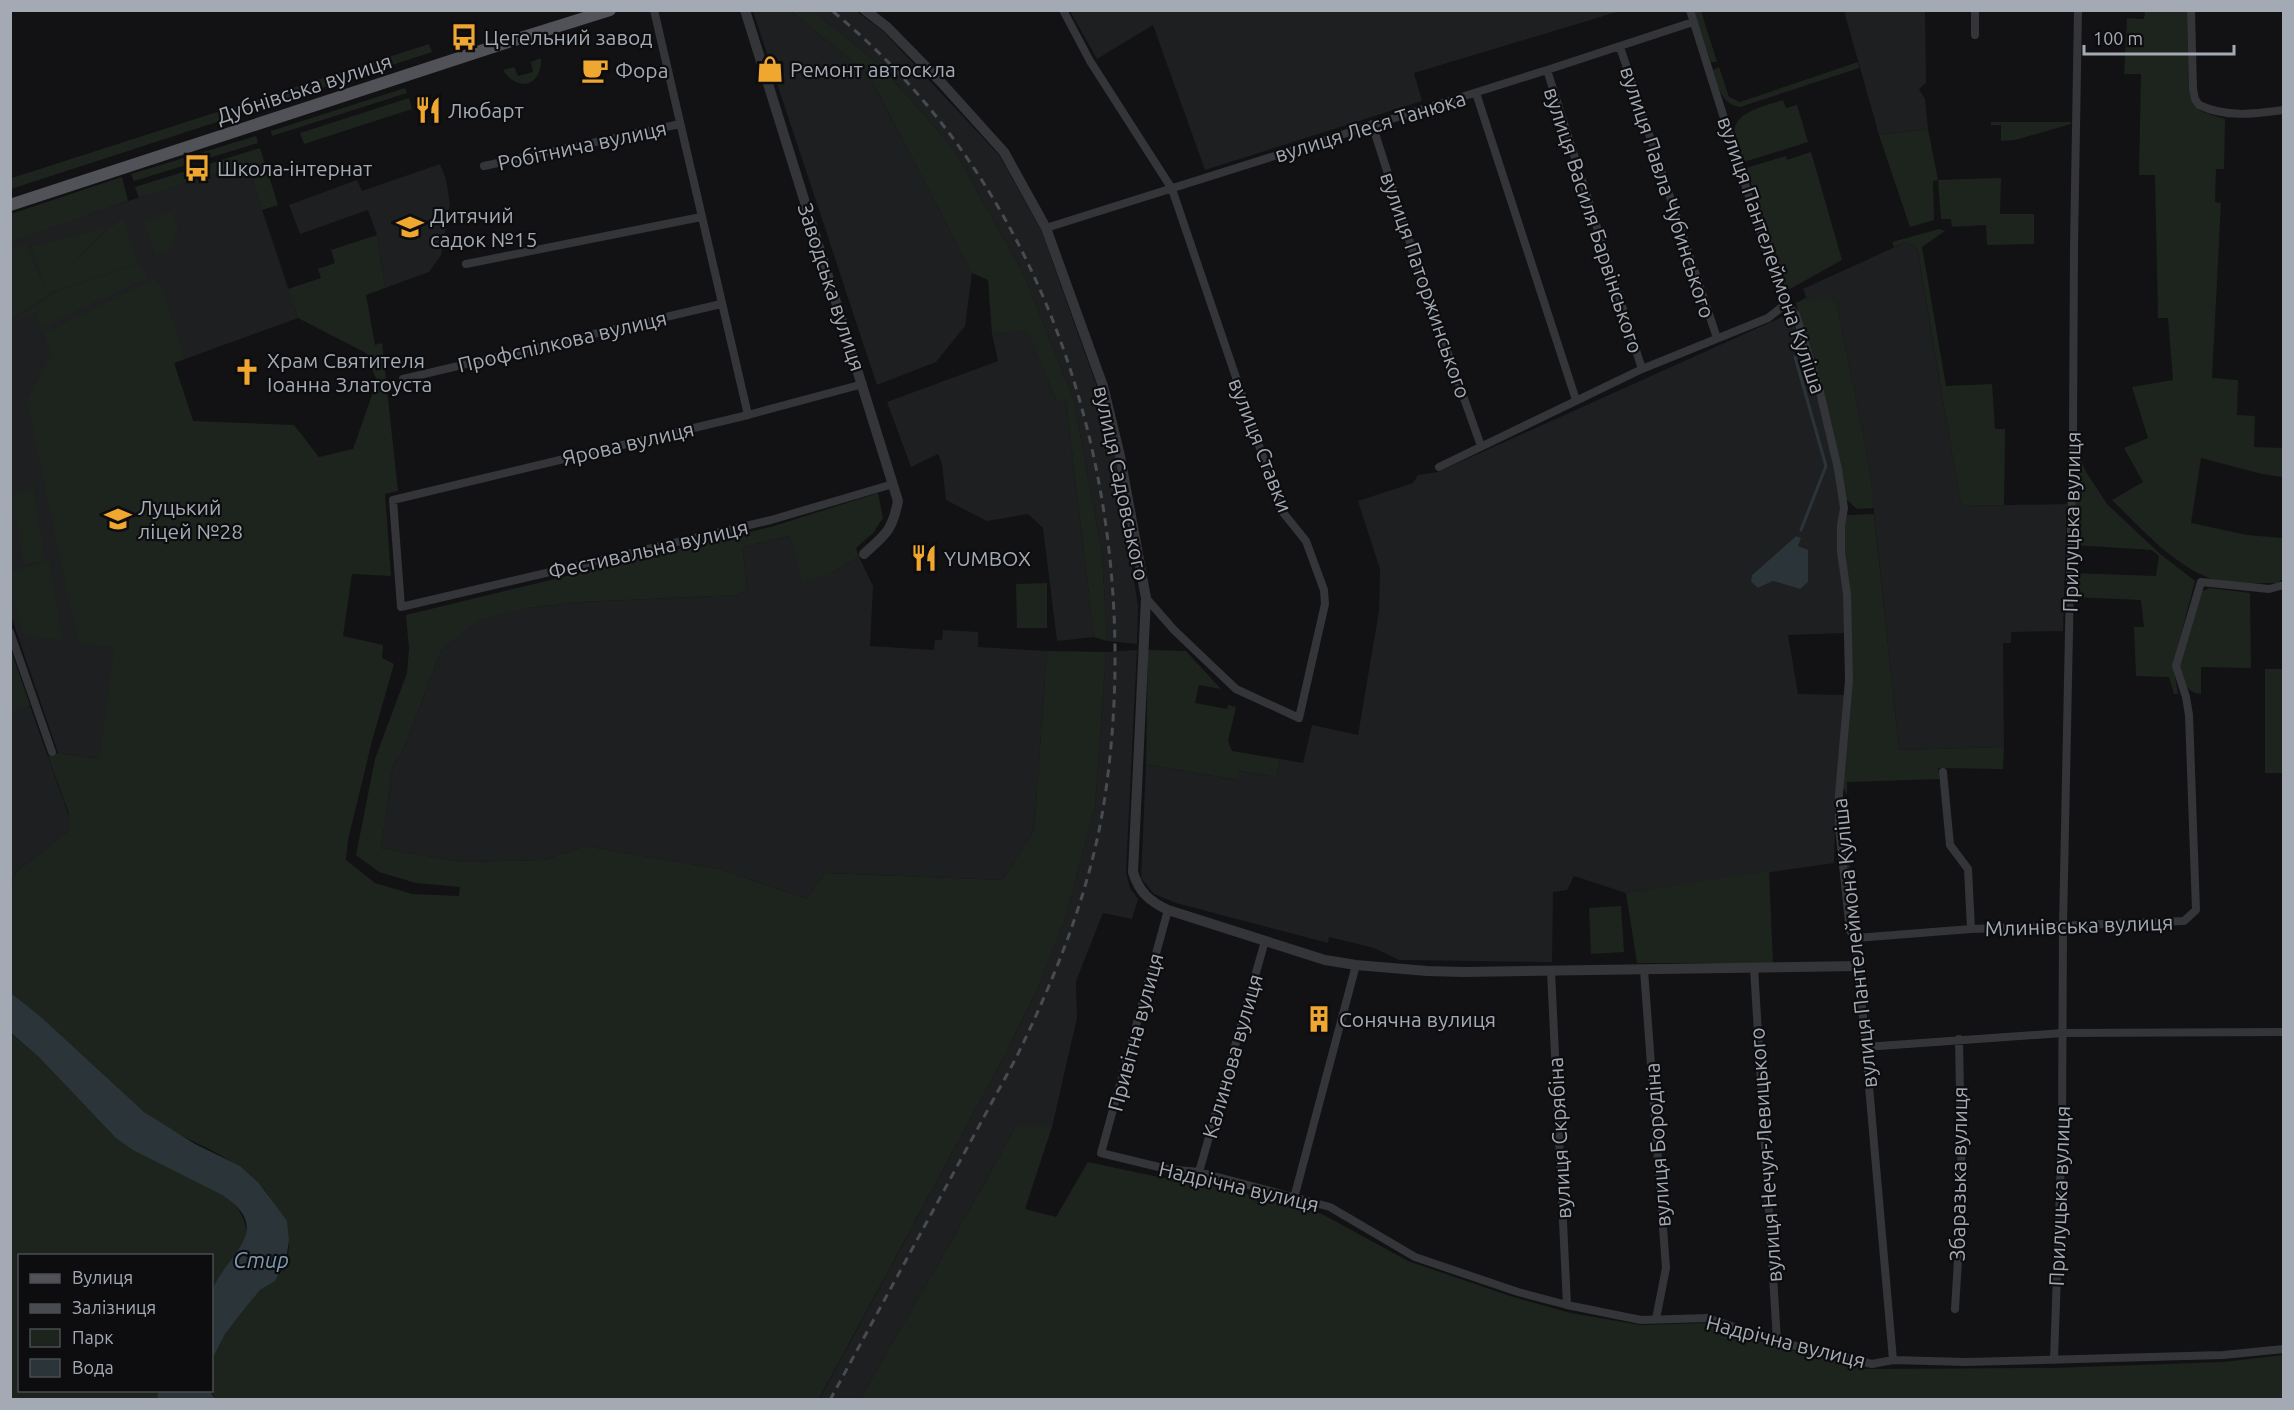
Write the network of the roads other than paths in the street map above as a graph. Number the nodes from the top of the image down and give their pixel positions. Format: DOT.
graph roads {
  1 [pos="610,10"];
  2 [pos="654,10"];
  3 [pos="745,10"];
  4 [pos="866,10"];
  5 [pos="1063,10"];
  6 [pos="1690,10"];
  7 [pos="1975,10"];
  8 [pos="2078,10"];
  9 [pos="2191,10"];
  10 [pos="1693,22"];
  11 [pos="1975,35"];
  12 [pos="1620,47"];
  13 [pos="1547,70"];
  14 [pos="1476,93"];
  15 [pos="2283,110"];
  16 [pos="680,124"];
  17 [pos="1372,124"];
  18 [pos="484,166"];
  19 [pos="1172,189"];
  20 [pos="10,205"];
  21 [pos="701,217"];
  22 [pos="1046,228"];
  23 [pos="466,264"];
  24 [pos="1787,303"];
  25 [pos="721,304"];
  26 [pos="1717,338"];
  27 [pos="1642,369"];
  28 [pos="403,379"];
  29 [pos="863,384"];
  30 [pos="1576,400"];
  31 [pos="748,415"];
  32 [pos="1481,446"];
  33 [pos="1439,467"];
  34 [pos="893,484"];
  35 [pos="864,554"];
  36 [pos="2283,585"];
  37 [pos="1146,598"];
  38 [pos="401,607"];
  39 [pos="10,632"];
  40 [pos="52,752"];
  41 [pos="1943,772"];
  42 [pos="1168,910"];
  43 [pos="2063,926"];
  44 [pos="1971,929"];
  45 [pos="1856,938"];
  46 [pos="1265,941"];
  47 [pos="1356,965"];
  48 [pos="1857,966"];
  49 [pos="1754,968"];
  50 [pos="1644,970"];
  51 [pos="1551,971"];
  52 [pos="2063,1032"];
  53 [pos="2283,1032"];
  54 [pos="1959,1039"];
  55 [pos="1865,1047"];
  56 [pos="1101,1153"];
  57 [pos="1199,1172"];
  58 [pos="1294,1198"];
  59 [pos="1567,1305"];
  60 [pos="1955,1309"];
  61 [pos="1656,1319"];
  62 [pos="1777,1341"];
  63 [pos="2283,1349"];
  64 [pos="1893,1360"];
  65 [pos="2054,1360"];
  1 -- 20 [label="main road, Дубнівська вулиця"];
  2 -- 16 [label="street"];
  3 -- 29 [label="street, Заводська вулиця"];
  4 -- 22 [label="street, вулиця Садовського"];
  5 -- 19 [label="street"];
  6 -- 10 [label="street, вулиця Пантелеймона Куліша"];
  7 -- 11 [label="street"];
  8 -- 43 [label="street, Прилуцька вулиця"];
  9 -- 15 [label="street"];
  10 -- 12 [label="street, вулиця Леся Танюка"];
  10 -- 24 [label="street, вулиця Пантелеймона Куліша"];
  12 -- 13 [label="street, вулиця Леся Танюка"];
  12 -- 26 [label="street, вулиця Павла Чубинського"];
  13 -- 14 [label="street, вулиця Леся Танюка"];
  13 -- 27 [label="street, вулиця Василя Барвінського"];
  14 -- 17 [label="street, вулиця Леся Танюка"];
  14 -- 30 [label="street"];
  16 -- 18 [label="street, Робітнича вулиця"];
  16 -- 21 [label="street"];
  17 -- 19 [label="street, вулиця Леся Танюка"];
  17 -- 32 [label="street, вулиця Паторжинського"];
  19 -- 22 [label="street, вулиця Леся Танюка"];
  19 -- 37 [label="street, вулиця Ставки"];
  21 -- 23 [label="street"];
  21 -- 25 [label="street"];
  22 -- 37 [label="street, вулиця Садовського"];
  24 -- 26 [label="street"];
  24 -- 45 [label="street, вулиця Пантелеймона Куліша"];
  25 -- 28 [label="street, Профспілкова вулиця"];
  25 -- 31 [label="street"];
  26 -- 27 [label="street"];
  27 -- 30 [label="street"];
  29 -- 31 [label="street, Ярова вулиця"];
  29 -- 34 [label="street, Заводська вулиця"];
  30 -- 32 [label="street"];
  31 -- 38 [label="street, Ярова вулиця"];
  32 -- 33 [label="street"];
  34 -- 35 [label="street, Заводська вулиця"];
  34 -- 38 [label="street, Фестивальна вулиця"];
  36 -- 43 [label="street, Млинівська вулиця"];
  37 -- 42 [label="street, вулиця Садовського"];
  39 -- 40 [label="street"];
  41 -- 44 [label="street"];
  42 -- 46 [label="street"];
  42 -- 56 [label="street, Привітна вулиця"];
  43 -- 44 [label="street, Млинівська вулиця"];
  43 -- 52 [label="street, Прилуцька вулиця"];
  44 -- 45 [label="street, Млинівська вулиця"];
  45 -- 48 [label="street, вулиця Пантелеймона Куліша"];
  46 -- 47 [label="street"];
  46 -- 57 [label="street, Калинова вулиця"];
  47 -- 51 [label="street"];
  47 -- 58 [label="street"];
  48 -- 49 [label="street"];
  48 -- 55 [label="street, вулиця Пантелеймона Куліша"];
  49 -- 50 [label="street"];
  49 -- 62 [label="street, вулиця Нечуя-Левицького"];
  50 -- 51 [label="street"];
  50 -- 61 [label="street, вулиця Бородіна"];
  51 -- 59 [label="street, вулиця Скрябіна"];
  52 -- 53 [label="street"];
  52 -- 54 [label="street"];
  52 -- 65 [label="street, Прилуцька вулиця"];
  54 -- 55 [label="street"];
  54 -- 60 [label="street, Збаразька вулиця"];
  55 -- 64 [label="street, вулиця Пантелеймона Куліша"];
  56 -- 57 [label="street, Надрічна вулиця"];
  57 -- 58 [label="street, Надрічна вулиця"];
  58 -- 59 [label="street, Надрічна вулиця"];
  59 -- 61 [label="street, Надрічна вулиця"];
  61 -- 62 [label="street, Надрічна вулиця"];
  62 -- 64 [label="street, Надрічна вулиця"];
  63 -- 65 [label="street, Надрічна вулиця"];
  64 -- 65 [label="street, Надрічна вулиця"];
}
